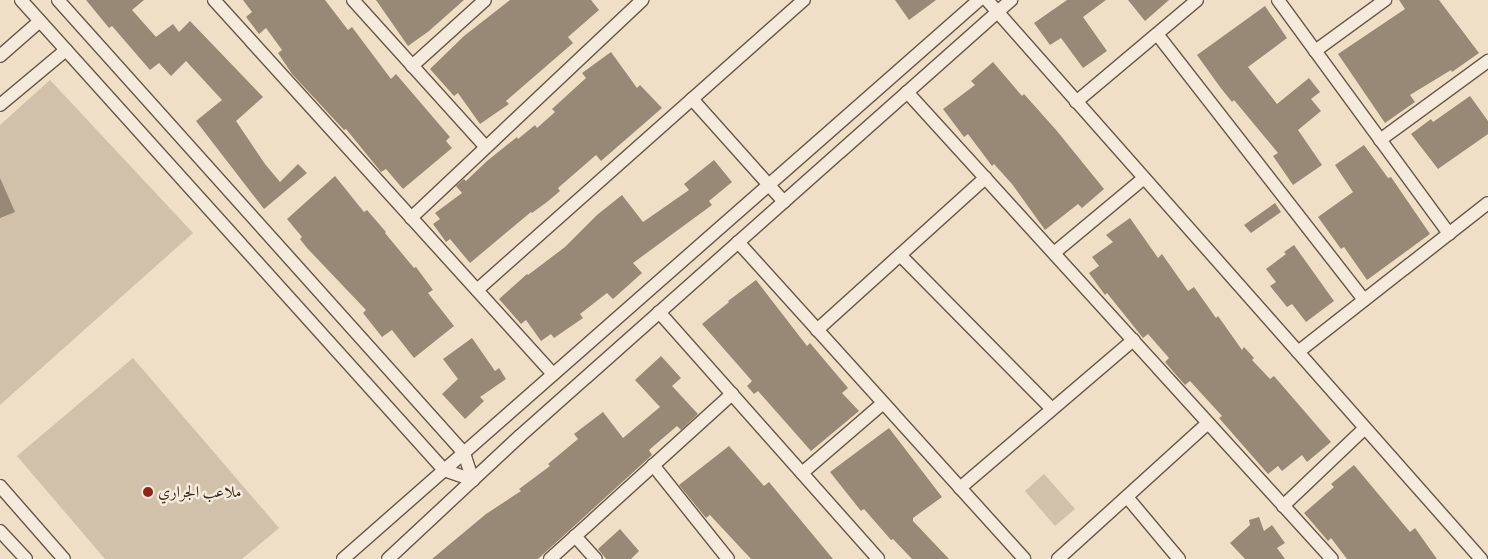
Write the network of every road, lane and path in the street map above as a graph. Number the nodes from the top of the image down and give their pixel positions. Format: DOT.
graph roads {
  1 [pos="21,0"];
  2 [pos="58,0"];
  3 [pos="353,0"];
  4 [pos="485,0"];
  5 [pos="642,0"];
  6 [pos="804,0"];
  7 [pos="979,0"];
  8 [pos="987,0"];
  9 [pos="1011,0"];
  10 [pos="1197,0"];
  11 [pos="1278,0"];
  12 [pos="1384,0"];
  13 [pos="216,1"];
  14 [pos="997,12"];
  15 [pos="40,21"];
  16 [pos="1157,34"];
  17 [pos="66,50"];
  18 [pos="1316,51"];
  19 [pos="0,56"];
  20 [pos="1488,61"];
  21 [pos="412,66"];
  22 [pos="907,92"];
  23 [pos="692,99"];
  24 [pos="1076,102"];
  25 [pos="0,105"];
  26 [pos="1380,140"];
  27 [pos="486,147"];
  28 [pos="985,178"];
  29 [pos="1144,178"];
  30 [pos="769,185"];
  31 [pos="784,202"];
  32 [pos="1488,203"];
  33 [pos="411,218"];
  34 [pos="1449,234"];
  35 [pos="738,242"];
  36 [pos="1054,253"];
  37 [pos="900,255"];
  38 [pos="477,290"];
  39 [pos="1364,300"];
  40 [pos="659,312"];
  41 [pos="817,330"];
  42 [pos="1133,340"];
  43 [pos="1298,352"];
  44 [pos="553,374"];
  45 [pos="732,394"];
  46 [pos="883,403"];
  47 [pos="1052,409"];
  48 [pos="1208,423"];
  49 [pos="1365,428"];
  50 [pos="464,453"];
  51 [pos="653,465"];
  52 [pos="444,470"];
  53 [pos="802,473"];
  54 [pos="473,480"];
  55 [pos="0,486"];
  56 [pos="960,488"];
  57 [pos="1127,497"];
  58 [pos="1283,506"];
  59 [pos="0,531"];
  60 [pos="575,536"];
  61 [pos="26,559"];
  62 [pos="64,559"];
  63 [pos="343,559"];
  64 [pos="388,559"];
  65 [pos="550,559"];
  66 [pos="596,559"];
  67 [pos="728,559"];
  68 [pos="878,559"];
  69 [pos="1024,559"];
  70 [pos="1058,559"];
  71 [pos="1179,559"];
  72 [pos="1332,559"];
  73 [pos="1481,559"];
  1 -- 15 [label="street"];
  2 -- 50 [label="street"];
  3 -- 21 [label="street"];
  4 -- 21 [label="street"];
  5 -- 27 [label="street"];
  6 -- 23 [label="street"];
  7 -- 30 [label="street"];
  8 -- 14 [label="street"];
  9 -- 14 [label="street"];
  10 -- 16 [label="street"];
  11 -- 18 [label="street"];
  12 -- 18 [label="street"];
  13 -- 33 [label="street"];
  14 -- 22 [label="street"];
  14 -- 24 [label="street"];
  15 -- 17 [label="street"];
  15 -- 19 [label="street"];
  16 -- 24 [label="street"];
  16 -- 39 [label="street"];
  17 -- 25 [label="street"];
  17 -- 52 [label="street"];
  18 -- 26 [label="street"];
  20 -- 26 [label="street"];
  21 -- 27 [label="street"];
  22 -- 28 [label="street"];
  22 -- 31 [label="street"];
  23 -- 30 [label="street"];
  23 -- 38 [label="street"];
  24 -- 29 [label="street"];
  26 -- 34 [label="street"];
  27 -- 33 [label="street"];
  28 -- 36 [label="street"];
  28 -- 37 [label="street"];
  29 -- 36 [label="street"];
  29 -- 43 [label="street"];
  30 -- 31 [label="street"];
  30 -- 44 [label="street"];
  31 -- 35 [label="street"];
  32 -- 34 [label="street"];
  33 -- 38 [label="street"];
  34 -- 39 [label="street"];
  35 -- 40 [label="street"];
  35 -- 41 [label="street"];
  36 -- 42 [label="street"];
  37 -- 41 [label="street"];
  37 -- 47 [label="street"];
  38 -- 44 [label="street"];
  39 -- 43 [label="street"];
  40 -- 45 [label="street"];
  40 -- 54 [label="street"];
  41 -- 46 [label="street"];
  42 -- 47 [label="street"];
  42 -- 48 [label="street"];
  43 -- 49 [label="street"];
  44 -- 50 [label="street"];
  45 -- 51 [label="street"];
  45 -- 53 [label="street"];
  46 -- 53 [label="street"];
  46 -- 56 [label="street"];
  47 -- 56 [label="street"];
  48 -- 57 [label="street"];
  48 -- 58 [label="street"];
  49 -- 58 [label="street"];
  49 -- 73 [label="street"];
  50 -- 52 [label="street"];
  50 -- 54 [label="street"];
  51 -- 60 [label="street"];
  51 -- 67 [label="street"];
  52 -- 54 [label="street"];
  52 -- 63 [label="street"];
  53 -- 68 [label="street"];
  54 -- 64 [label="street"];
  55 -- 62 [label="street"];
  56 -- 69 [label="street"];
  57 -- 70 [label="street"];
  57 -- 71 [label="street"];
  58 -- 72 [label="street"];
  59 -- 61 [label="street"];
  60 -- 65 [label="street"];
  60 -- 66 [label="street"];
}
